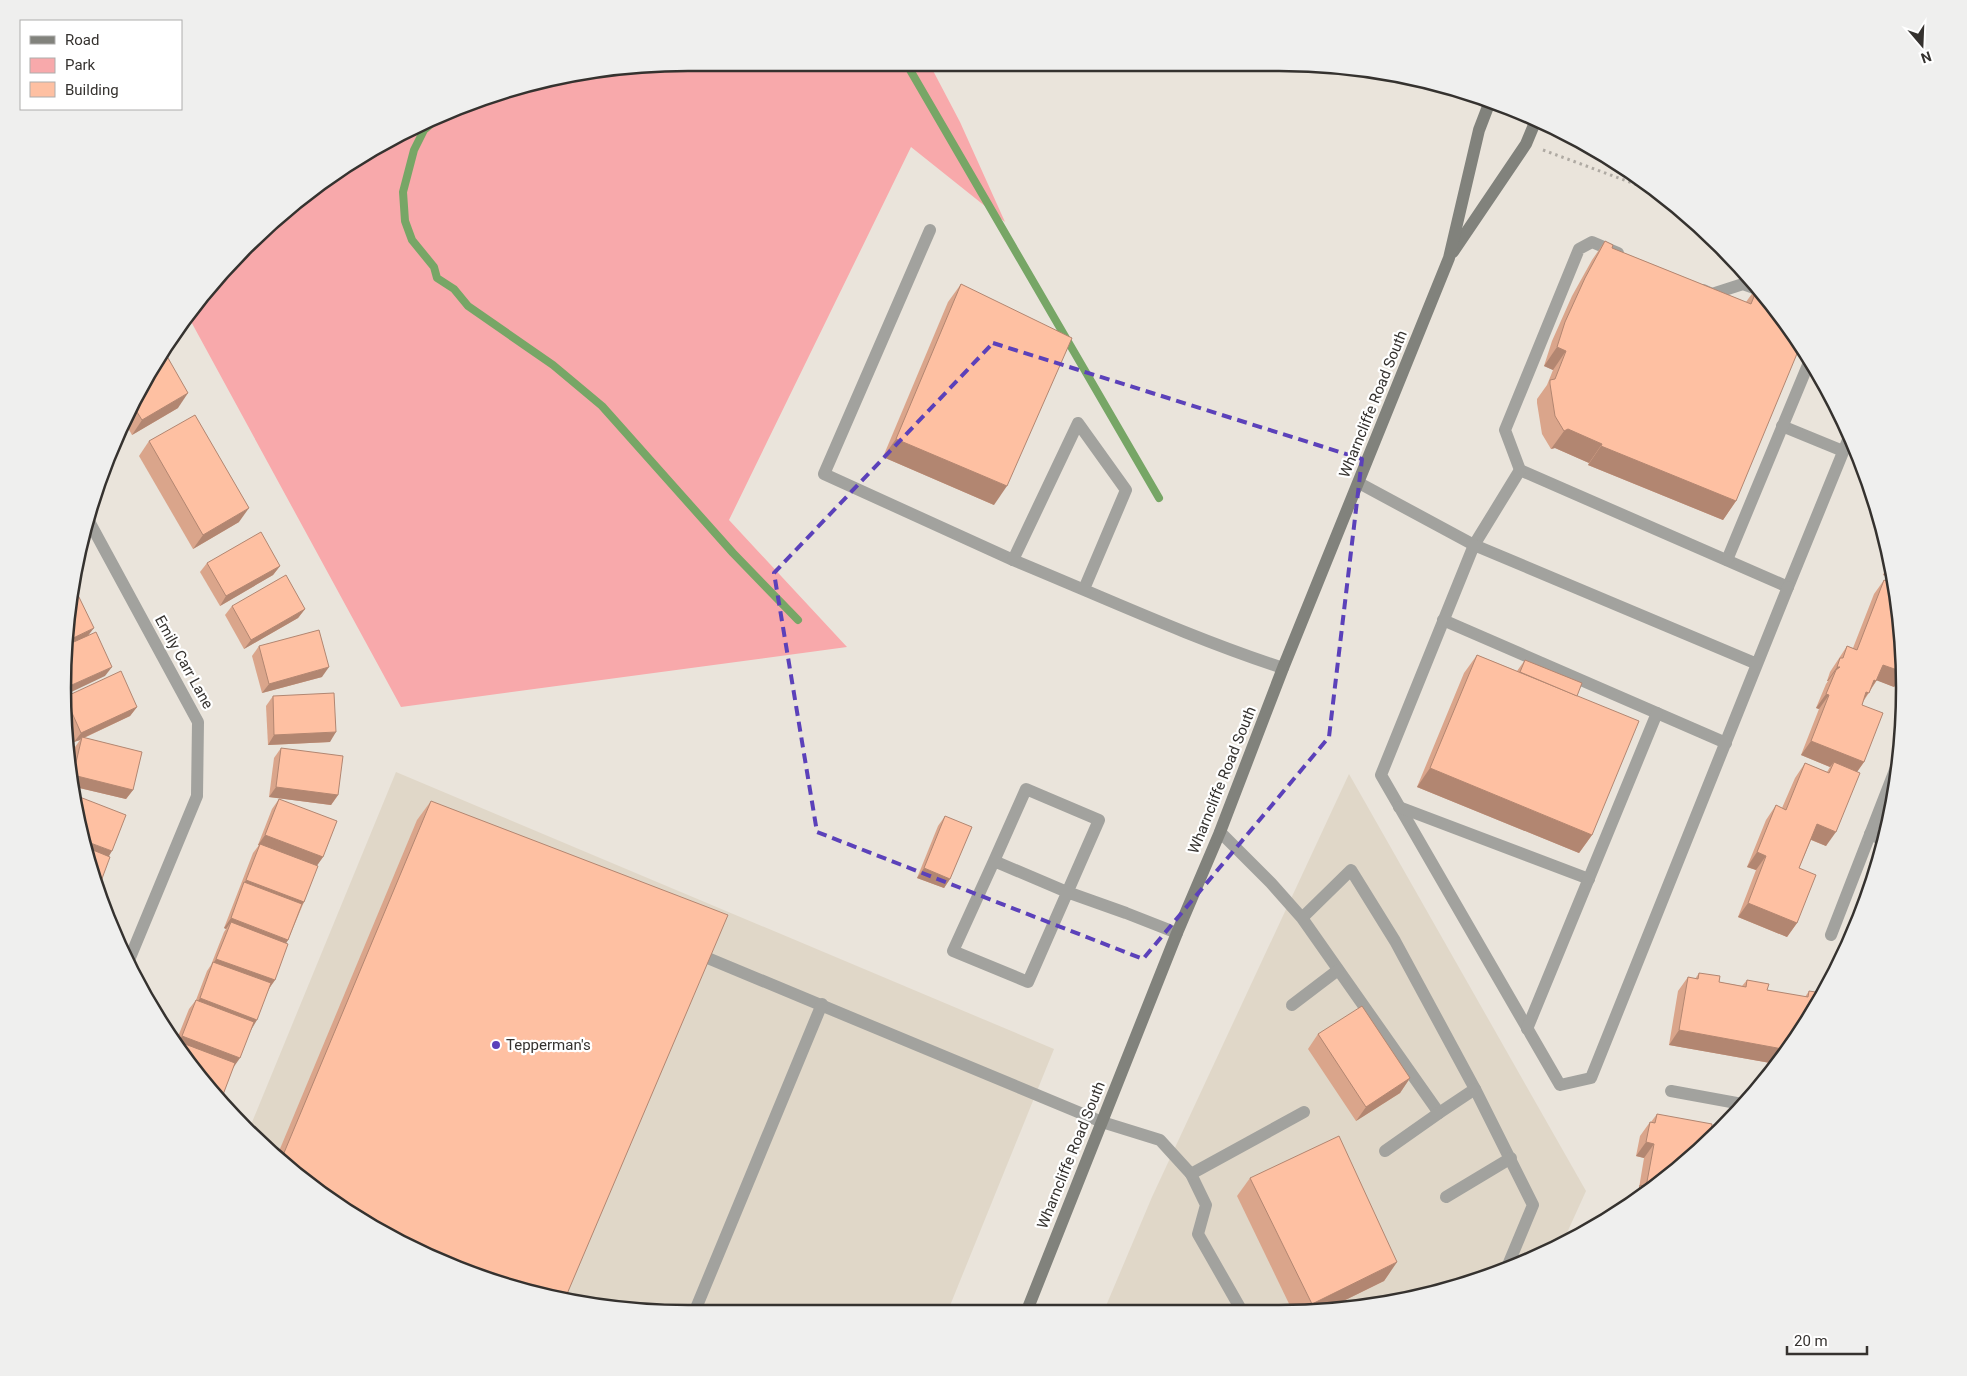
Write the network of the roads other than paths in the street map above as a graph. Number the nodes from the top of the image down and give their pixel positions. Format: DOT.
graph roads {
  1 [pos="1487,108"];
  2 [pos="1533,126"];
  3 [pos="930,230"];
  4 [pos="1627,257"];
  5 [pos="1449,258"];
  6 [pos="1746,285"];
  7 [pos="1695,286"];
  8 [pos="1806,369"];
  9 [pos="1782,426"];
  10 [pos="1846,445"];
  11 [pos="1843,451"];
  12 [pos="1520,470"];
  13 [pos="1359,483"];
  14 [pos="92,527"];
  15 [pos="1474,545"];
  16 [pos="1013,560"];
  17 [pos="1727,560"];
  18 [pos="1788,587"];
  19 [pos="1084,589"];
  20 [pos="1443,620"];
  21 [pos="1757,664"];
  22 [pos="1283,668"];
  23 [pos="1657,713"];
  24 [pos="1726,742"];
  25 [pos="1886,792"];
  26 [pos="1399,806"];
  27 [pos="1220,832"];
  28 [pos="1870,834"];
  29 [pos="1877,837"];
  30 [pos="994,861"];
  31 [pos="1589,879"];
  32 [pos="1067,892"];
  33 [pos="1302,918"];
  34 [pos="1177,933"];
  35 [pos="1832,935"];
  36 [pos="132,954"];
  37 [pos="710,959"];
  38 [pos="1338,970"];
  39 [pos="822,1004"];
  40 [pos="1292,1005"];
  41 [pos="1527,1029"];
  42 [pos="1475,1089"];
  43 [pos="1671,1090"];
  44 [pos="1736,1103"];
  45 [pos="1304,1112"];
  46 [pos="1439,1112"];
  47 [pos="1102,1122"];
  48 [pos="1384,1151"];
  49 [pos="1511,1158"];
  50 [pos="1190,1174"];
  51 [pos="1446,1197"];
  52 [pos="1510,1260"];
  53 [pos="698,1305"];
  54 [pos="1030,1305"];
  55 [pos="1238,1305"];
  1 -- 5 [label="main road, Wharncliffe Road South"];
  2 -- 5 [label="main road, Wharncliffe Road South"];
  3 -- 16 [label="street"];
  4 -- 12 [label="street"];
  5 -- 13 [label="main road, Wharncliffe Road South"];
  6 -- 7 [label="street"];
  8 -- 9 [label="street"];
  9 -- 11 [label="street"];
  9 -- 17 [label="street"];
  10 -- 11 [label="street"];
  11 -- 18 [label="street"];
  12 -- 15 [label="street"];
  12 -- 17 [label="street"];
  13 -- 15 [label="street"];
  13 -- 22 [label="main road, Wharncliffe Road South"];
  14 -- 36 [label="street, Emily Carr Lane"];
  15 -- 20 [label="street"];
  15 -- 21 [label="street"];
  16 -- 19 [label="street"];
  16 -- 19 [label="street"];
  17 -- 18 [label="street"];
  18 -- 21 [label="street"];
  19 -- 22 [label="street"];
  20 -- 23 [label="street"];
  20 -- 26 [label="street"];
  21 -- 24 [label="street"];
  22 -- 27 [label="main road, Wharncliffe Road South"];
  23 -- 24 [label="street"];
  23 -- 31 [label="street"];
  24 -- 41 [label="street"];
  25 -- 28 [label="street"];
  26 -- 31 [label="street"];
  26 -- 41 [label="street"];
  27 -- 33 [label="street"];
  27 -- 34 [label="main road, Wharncliffe Road South"];
  28 -- 29 [label="street"];
  28 -- 35 [label="street"];
  30 -- 32 [label="street"];
  30 -- 32 [label="street"];
  30 -- 32 [label="street"];
  31 -- 41 [label="street"];
  32 -- 34 [label="street"];
  33 -- 38 [label="street"];
  33 -- 42 [label="street"];
  34 -- 47 [label="main road, Wharncliffe Road South"];
  37 -- 39 [label="street"];
  38 -- 40 [label="street"];
  38 -- 46 [label="street"];
  39 -- 47 [label="street"];
  39 -- 53 [label="street"];
  42 -- 46 [label="street"];
  42 -- 49 [label="street"];
  43 -- 44 [label="street"];
  45 -- 50 [label="street"];
  46 -- 48 [label="street"];
  47 -- 50 [label="street"];
  47 -- 54 [label="main road, Wharncliffe Road South"];
  49 -- 51 [label="street"];
  49 -- 52 [label="street"];
  50 -- 55 [label="street"];
}
